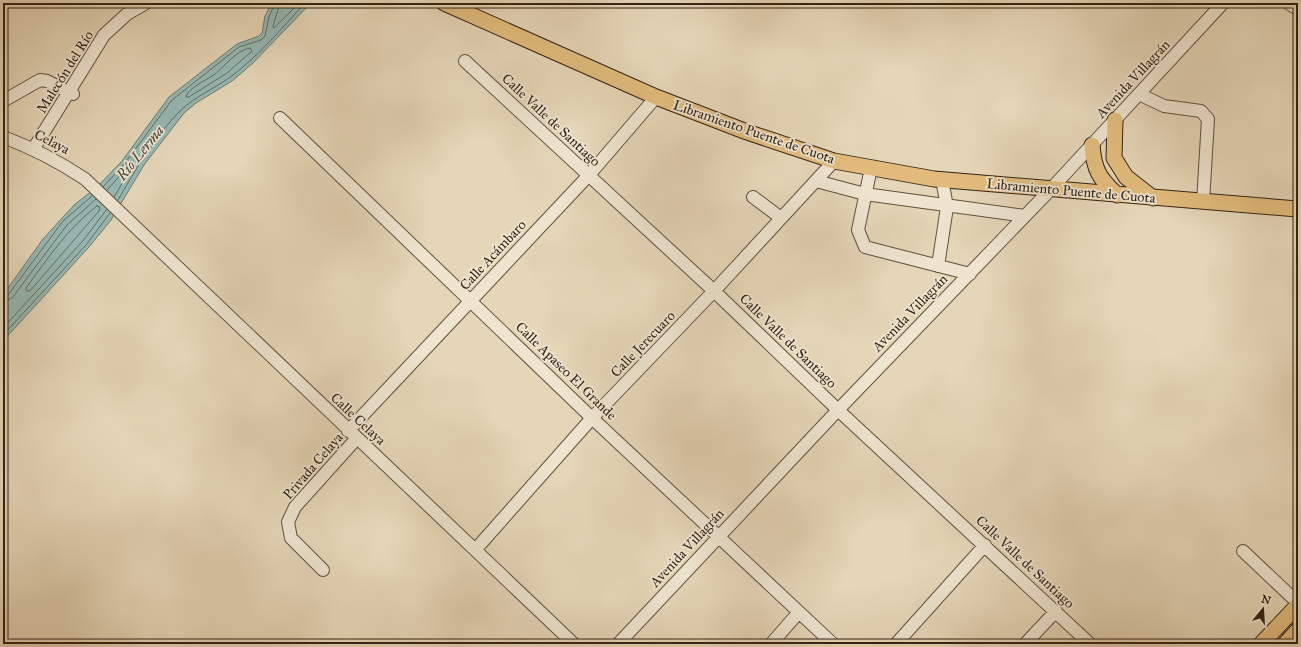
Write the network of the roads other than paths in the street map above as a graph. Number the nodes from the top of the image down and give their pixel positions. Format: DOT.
graph roads {
  1 [pos="146,3"];
  2 [pos="444,3"];
  3 [pos="1223,3"];
  4 [pos="1288,3"];
  5 [pos="1298,9"];
  6 [pos="465,61"];
  7 [pos="71,93"];
  8 [pos="1139,94"];
  9 [pos="656,97"];
  10 [pos="3,102"];
  11 [pos="280,118"];
  12 [pos="1115,120"];
  13 [pos="3,137"];
  14 [pos="1092,145"];
  15 [pos="34,148"];
  16 [pos="834,161"];
  17 [pos="871,168"];
  18 [pos="589,175"];
  19 [pos="942,179"];
  20 [pos="816,181"];
  21 [pos="1051,189"];
  22 [pos="865,194"];
  23 [pos="1117,195"];
  24 [pos="753,197"];
  25 [pos="1152,198"];
  26 [pos="1203,202"];
  27 [pos="947,207"];
  28 [pos="1298,209"];
  29 [pos="121,215"];
  30 [pos="1025,216"];
  31 [pos="781,218"];
  32 [pos="938,266"];
  33 [pos="970,274"];
  34 [pos="714,291"];
  35 [pos="471,300"];
  36 [pos="838,410"];
  37 [pos="592,418"];
  38 [pos="353,435"];
  39 [pos="719,535"];
  40 [pos="985,546"];
  41 [pos="476,549"];
  42 [pos="1243,551"];
  43 [pos="323,570"];
  44 [pos="1298,604"];
  45 [pos="1056,611"];
  46 [pos="799,612"];
  47 [pos="1298,630"];
  48 [pos="574,644"];
  49 [pos="618,644"];
  50 [pos="771,644"];
  51 [pos="833,644"];
  52 [pos="896,644"];
  53 [pos="1025,644"];
  54 [pos="1090,644"];
  55 [pos="1261,644"];
  56 [pos="1285,644"];
  1 -- 7 [label="street, Malecón del Río"];
  2 -- 9 [label="main road, Libramiento Puente de Cuota"];
  3 -- 8 [label="street, Avenida Villagrán"];
  4 -- 5 [label="street"];
  6 -- 18 [label="street, Calle Valle de Santiago"];
  7 -- 10 [label="street"];
  7 -- 15 [label="street, Malecón del Río"];
  8 -- 12 [label="street, Avenida Villagrán"];
  8 -- 26 [label="street"];
  9 -- 16 [label="main road, Libramiento Puente de Cuota"];
  9 -- 18 [label="street, Calle Acámbaro"];
  11 -- 35 [label="street, Calle Apaseo El Grande"];
  12 -- 14 [label="street, Avenida Villagrán"];
  12 -- 25 [label="main road"];
  13 -- 15 [label="street, Celaya"];
  14 -- 21 [label="street, Avenida Villagrán"];
  14 -- 23 [label="main road"];
  15 -- 29 [label="street, Celaya"];
  16 -- 17 [label="main road, Libramiento Puente de Cuota"];
  16 -- 20 [label="street, Calle Jerecuaro"];
  17 -- 19 [label="main road, Libramiento Puente de Cuota"];
  17 -- 22 [label="street"];
  18 -- 34 [label="street, Calle Valle de Santiago"];
  18 -- 35 [label="street, Calle Acámbaro"];
  19 -- 21 [label="main road, Libramiento Puente de Cuota"];
  19 -- 27 [label="street"];
  20 -- 22 [label="street"];
  20 -- 31 [label="street, Calle Jerecuaro"];
  21 -- 23 [label="main road, Libramiento Puente de Cuota"];
  21 -- 30 [label="street, Avenida Villagrán"];
  22 -- 27 [label="street"];
  22 -- 32 [label="street"];
  23 -- 25 [label="main road, Libramiento Puente de Cuota"];
  24 -- 31 [label="street"];
  25 -- 26 [label="main road, Libramiento Puente de Cuota"];
  26 -- 28 [label="main road, Libramiento Puente de Cuota"];
  27 -- 30 [label="street"];
  27 -- 32 [label="street"];
  29 -- 38 [label="street, Calle Celaya"];
  30 -- 33 [label="street, Avenida Villagrán"];
  31 -- 34 [label="street, Calle Jerecuaro"];
  32 -- 33 [label="street"];
  33 -- 36 [label="street, Avenida Villagrán"];
  34 -- 36 [label="street, Calle Valle de Santiago"];
  34 -- 37 [label="street, Calle Jerecuaro"];
  35 -- 37 [label="street, Calle Apaseo El Grande"];
  35 -- 38 [label="street, Calle Acámbaro"];
  36 -- 39 [label="street, Avenida Villagrán"];
  36 -- 40 [label="street, Calle Valle de Santiago"];
  37 -- 39 [label="street, Calle Apaseo El Grande"];
  37 -- 41 [label="street, Calle Jerecuaro"];
  38 -- 41 [label="street, Calle Celaya"];
  38 -- 43 [label="street, Privada Celaya"];
  39 -- 46 [label="street, Calle Apaseo El Grande"];
  39 -- 49 [label="street, Avenida Villagrán"];
  40 -- 45 [label="street, Calle Valle de Santiago"];
  40 -- 52 [label="street"];
  41 -- 48 [label="street, Calle Celaya"];
  42 -- 44 [label="street"];
  44 -- 55 [label="main road"];
  45 -- 53 [label="street"];
  45 -- 54 [label="street, Calle Valle de Santiago"];
  46 -- 50 [label="street"];
  46 -- 51 [label="street, Calle Apaseo El Grande"];
  47 -- 56 [label="main road"];
}
